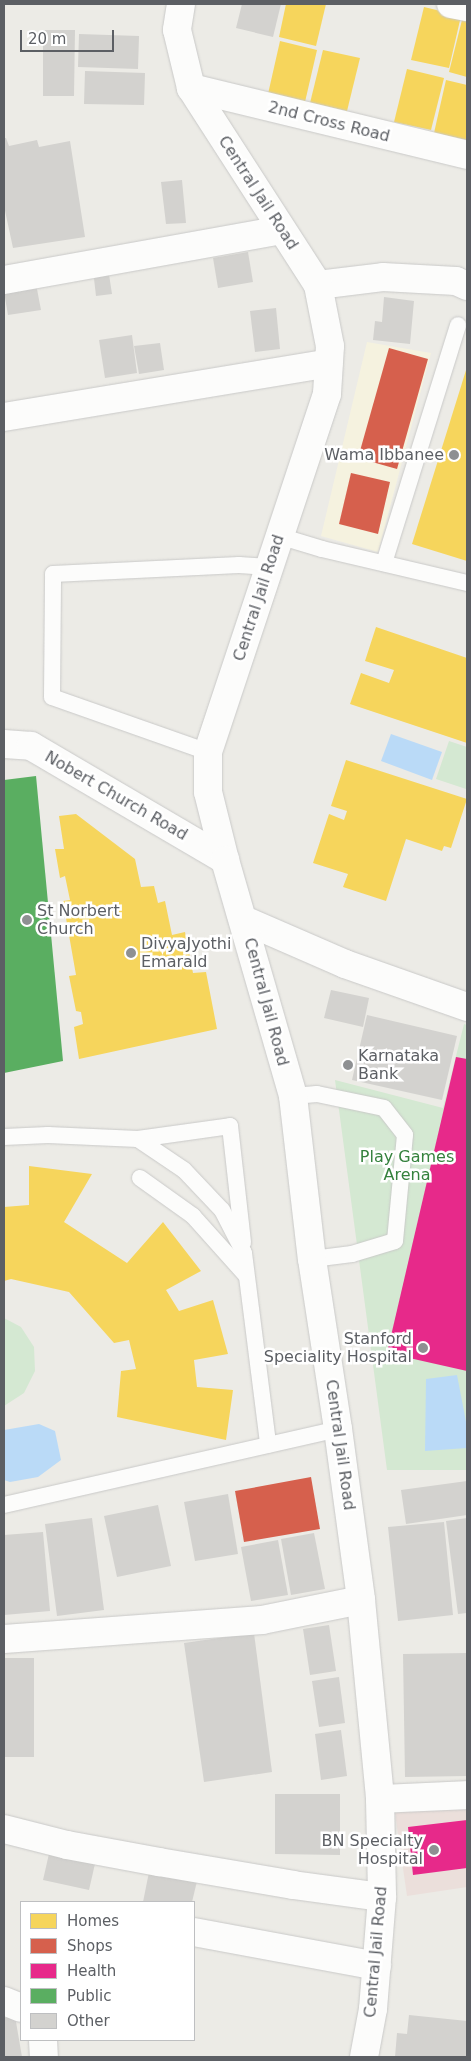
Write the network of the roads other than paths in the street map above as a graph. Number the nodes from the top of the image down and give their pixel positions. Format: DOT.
graph roads {
  1 [pos="181,4"];
  2 [pos="451,4"];
  3 [pos="467,7"];
  4 [pos="191,88"];
  5 [pos="467,155"];
  6 [pos="281,230"];
  7 [pos="4,280"];
  8 [pos="318,285"];
  9 [pos="467,286"];
  10 [pos="458,325"];
  11 [pos="329,363"];
  12 [pos="4,417"];
  13 [pos="279,536"];
  14 [pos="384,563"];
  15 [pos="269,566"];
  16 [pos="467,583"];
  17 [pos="4,744"];
  18 [pos="208,752"];
  19 [pos="225,860"];
  20 [pos="244,920"];
  21 [pos="467,1007"];
  22 [pos="293,1096"];
  23 [pos="4,1137"];
  24 [pos="138,1139"];
  25 [pos="140,1178"];
  26 [pos="244,1253"];
  27 [pos="312,1260"];
  28 [pos="246,1275"];
  29 [pos="338,1429"];
  30 [pos="268,1444"];
  31 [pos="4,1505"];
  32 [pos="361,1600"];
  33 [pos="4,1639"];
  34 [pos="467,1795"];
  35 [pos="380,1799"];
  36 [pos="4,1829"];
  37 [pos="382,1897"];
  38 [pos="195,1932"];
  39 [pos="377,1966"];
  40 [pos="4,2001"];
  41 [pos="20,2008"];
  42 [pos="43,2041"];
  43 [pos="44,2057"];
  44 [pos="364,2057"];
  1 -- 4 [label="street, Central Jail Road"];
  2 -- 3 [label="street"];
  4 -- 5 [label="street, 2nd Cross Road"];
  4 -- 6 [label="street, Central Jail Road"];
  6 -- 7 [label="street"];
  6 -- 8 [label="street, Central Jail Road"];
  8 -- 9 [label="street"];
  8 -- 11 [label="street, Central Jail Road"];
  10 -- 14 [label="lane"];
  11 -- 12 [label="street"];
  11 -- 13 [label="street, Central Jail Road"];
  13 -- 14 [label="lane"];
  13 -- 15 [label="street, Central Jail Road"];
  14 -- 16 [label="lane"];
  15 -- 18 [label="street, Central Jail Road"];
  15 -- 18 [label="lane"];
  17 -- 19 [label="street, Nobert Church Road"];
  18 -- 19 [label="street, Central Jail Road"];
  19 -- 20 [label="street, Central Jail Road"];
  20 -- 21 [label="street"];
  20 -- 22 [label="street, Central Jail Road"];
  22 -- 27 [label="street, Central Jail Road"];
  22 -- 27 [label="lane"];
  23 -- 24 [label="lane"];
  24 -- 26 [label="lane"];
  24 -- 26 [label="lane"];
  25 -- 28 [label="lane"];
  26 -- 28 [label="lane"];
  27 -- 29 [label="street, Central Jail Road"];
  28 -- 30 [label="lane"];
  29 -- 30 [label="lane"];
  29 -- 32 [label="street, Central Jail Road"];
  30 -- 31 [label="lane"];
  32 -- 33 [label="street"];
  32 -- 35 [label="street, Central Jail Road"];
  34 -- 35 [label="street"];
  35 -- 37 [label="street, Central Jail Road"];
  36 -- 37 [label="street"];
  37 -- 39 [label="street, Central Jail Road"];
  38 -- 39 [label="street"];
  39 -- 44 [label="street, Central Jail Road"];
  40 -- 41 [label="street"];
  42 -- 43 [label="street"];
}
